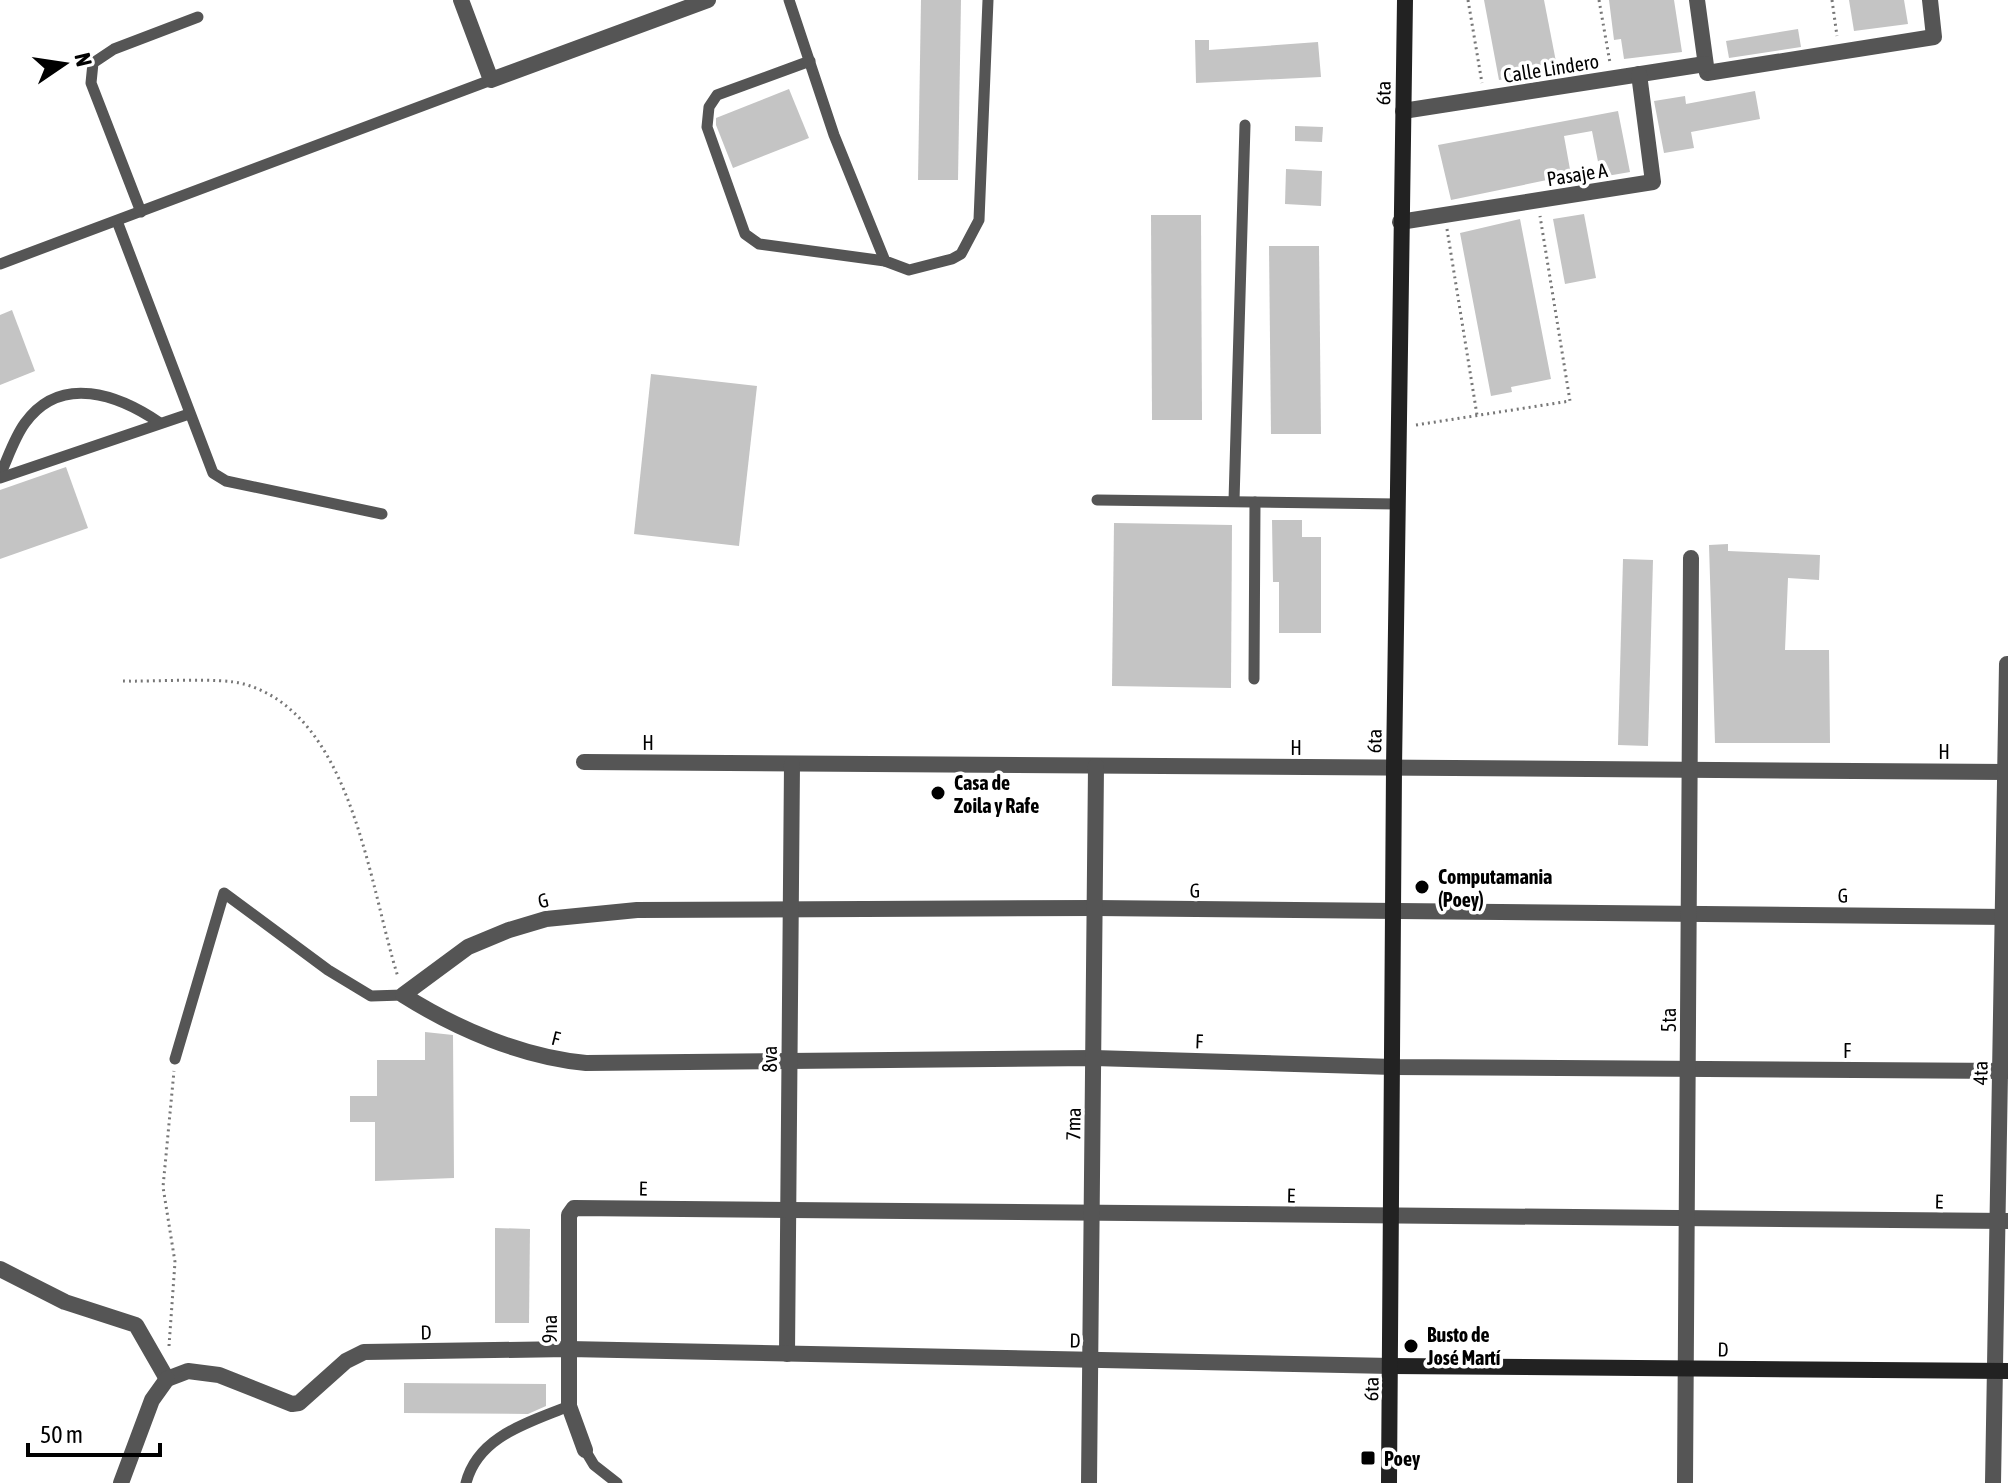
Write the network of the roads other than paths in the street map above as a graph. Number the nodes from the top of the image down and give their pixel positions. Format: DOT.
graph roads {
  1 [pos="461,0"];
  2 [pos="708,0"];
  3 [pos="789,0"];
  4 [pos="988,0"];
  5 [pos="1405,0"];
  6 [pos="1697,0"];
  7 [pos="1930,0"];
  8 [pos="198,17"];
  9 [pos="810,61"];
  10 [pos="1706,68"];
  11 [pos="1639,74"];
  12 [pos="491,80"];
  13 [pos="1403,111"];
  14 [pos="1245,125"];
  15 [pos="141,212"];
  16 [pos="117,221"];
  17 [pos="1400,222"];
  18 [pos="885,261"];
  19 [pos="0,264"];
  20 [pos="189,414"];
  21 [pos="160,423"];
  22 [pos="0,477"];
  23 [pos="1097,500"];
  24 [pos="1234,501"];
  25 [pos="1255,502"];
  26 [pos="1397,504"];
  27 [pos="382,514"];
  28 [pos="1691,558"];
  29 [pos="2007,664"];
  30 [pos="1254,679"];
  31 [pos="584,762"];
  32 [pos="792,764"];
  33 [pos="1096,766"];
  34 [pos="1394,768"];
  35 [pos="1690,770"];
  36 [pos="2007,772"];
  37 [pos="1095,908"];
  38 [pos="790,911"];
  39 [pos="1393,913"];
  40 [pos="1689,913"];
  41 [pos="2005,917"];
  42 [pos="403,995"];
  43 [pos="1094,1058"];
  44 [pos="175,1059"];
  45 [pos="789,1061"];
  46 [pos="1393,1067"];
  47 [pos="1688,1069"];
  48 [pos="2004,1071"];
  49 [pos="574,1208"];
  50 [pos="788,1210"];
  51 [pos="1092,1213"];
  52 [pos="1392,1216"];
  53 [pos="1687,1218"];
  54 [pos="2003,1221"];
  55 [pos="0,1269"];
  56 [pos="569,1349"];
  57 [pos="787,1354"];
  58 [pos="1091,1360"];
  59 [pos="1391,1366"];
  60 [pos="1686,1369"];
  61 [pos="2002,1371"];
  62 [pos="167,1379"];
  63 [pos="569,1406"];
  64 [pos="585,1450"];
  65 [pos="121,1483"];
  66 [pos="466,1483"];
  67 [pos="617,1483"];
  68 [pos="1089,1483"];
  69 [pos="1389,1483"];
  70 [pos="1685,1483"];
  71 [pos="1993,1483"];
  1 -- 12 [label="street"];
  2 -- 12 [label="street"];
  3 -- 9 [label="lane"];
  4 -- 18 [label="lane"];
  5 -- 13 [label="main road, 6ta"];
  6 -- 10 [label="street"];
  7 -- 10 [label="street, Calle Lindero"];
  8 -- 15 [label="lane"];
  9 -- 18 [label="lane"];
  9 -- 18 [label="lane"];
  10 -- 11 [label="street, Calle Lindero"];
  11 -- 13 [label="street, Calle Lindero"];
  11 -- 17 [label="street, Pasaje A"];
  12 -- 15 [label="lane"];
  13 -- 17 [label="main road, 6ta"];
  14 -- 24 [label="lane"];
  15 -- 16 [label="lane"];
  16 -- 19 [label="lane"];
  16 -- 20 [label="lane"];
  17 -- 26 [label="main road, 6ta"];
  20 -- 21 [label="lane"];
  20 -- 27 [label="lane"];
  21 -- 22 [label="lane"];
  21 -- 22 [label="lane"];
  23 -- 24 [label="lane"];
  24 -- 25 [label="lane"];
  25 -- 26 [label="lane"];
  25 -- 30 [label="lane"];
  26 -- 34 [label="main road, 6ta"];
  28 -- 35 [label="street, 5ta"];
  29 -- 36 [label="street, 4ta"];
  31 -- 32 [label="street, H"];
  32 -- 33 [label="street, H"];
  32 -- 38 [label="street, 8va"];
  33 -- 34 [label="street, H"];
  33 -- 37 [label="street, 7ma"];
  34 -- 35 [label="street, H"];
  34 -- 39 [label="main road, 6ta"];
  35 -- 36 [label="street, H"];
  35 -- 40 [label="street, 5ta"];
  36 -- 41 [label="street, 4ta"];
  37 -- 38 [label="street, G"];
  37 -- 39 [label="street, G"];
  37 -- 43 [label="street, 7ma"];
  38 -- 42 [label="street, G"];
  38 -- 45 [label="street, 8va"];
  39 -- 40 [label="street, G"];
  39 -- 46 [label="main road, 6ta"];
  40 -- 41 [label="street, G"];
  40 -- 47 [label="street, 5ta"];
  41 -- 48 [label="street, 4ta"];
  42 -- 44 [label="lane"];
  42 -- 45 [label="street, F"];
  43 -- 45 [label="street, F"];
  43 -- 46 [label="street, F"];
  43 -- 51 [label="street, 7ma"];
  45 -- 50 [label="street, 8va"];
  46 -- 47 [label="street, F"];
  46 -- 52 [label="main road, 6ta"];
  47 -- 48 [label="street, F"];
  47 -- 53 [label="street, 5ta"];
  48 -- 54 [label="street, 4ta"];
  49 -- 50 [label="street, E"];
  49 -- 56 [label="street, 9na"];
  50 -- 51 [label="street, E"];
  50 -- 57 [label="street, 8va"];
  51 -- 52 [label="street, E"];
  51 -- 58 [label="street, 7ma"];
  52 -- 53 [label="street, E"];
  52 -- 59 [label="main road, 6ta"];
  53 -- 54 [label="street, E"];
  53 -- 60 [label="street, 5ta"];
  54 -- 61 [label="street, 4ta"];
  55 -- 62 [label="street"];
  56 -- 57 [label="street, D"];
  56 -- 62 [label="street, D"];
  56 -- 63 [label="street, 9na"];
  57 -- 58 [label="street, D"];
  58 -- 59 [label="street, D"];
  58 -- 68 [label="street, 7ma"];
  59 -- 60 [label="main road, D"];
  59 -- 69 [label="main road, 6ta"];
  60 -- 61 [label="main road, D"];
  60 -- 70 [label="street, 5ta"];
  61 -- 71 [label="street, 4ta"];
  62 -- 65 [label="street"];
  63 -- 64 [label="street, 9na"];
  63 -- 66 [label="lane"];
  64 -- 67 [label="lane"];
}
